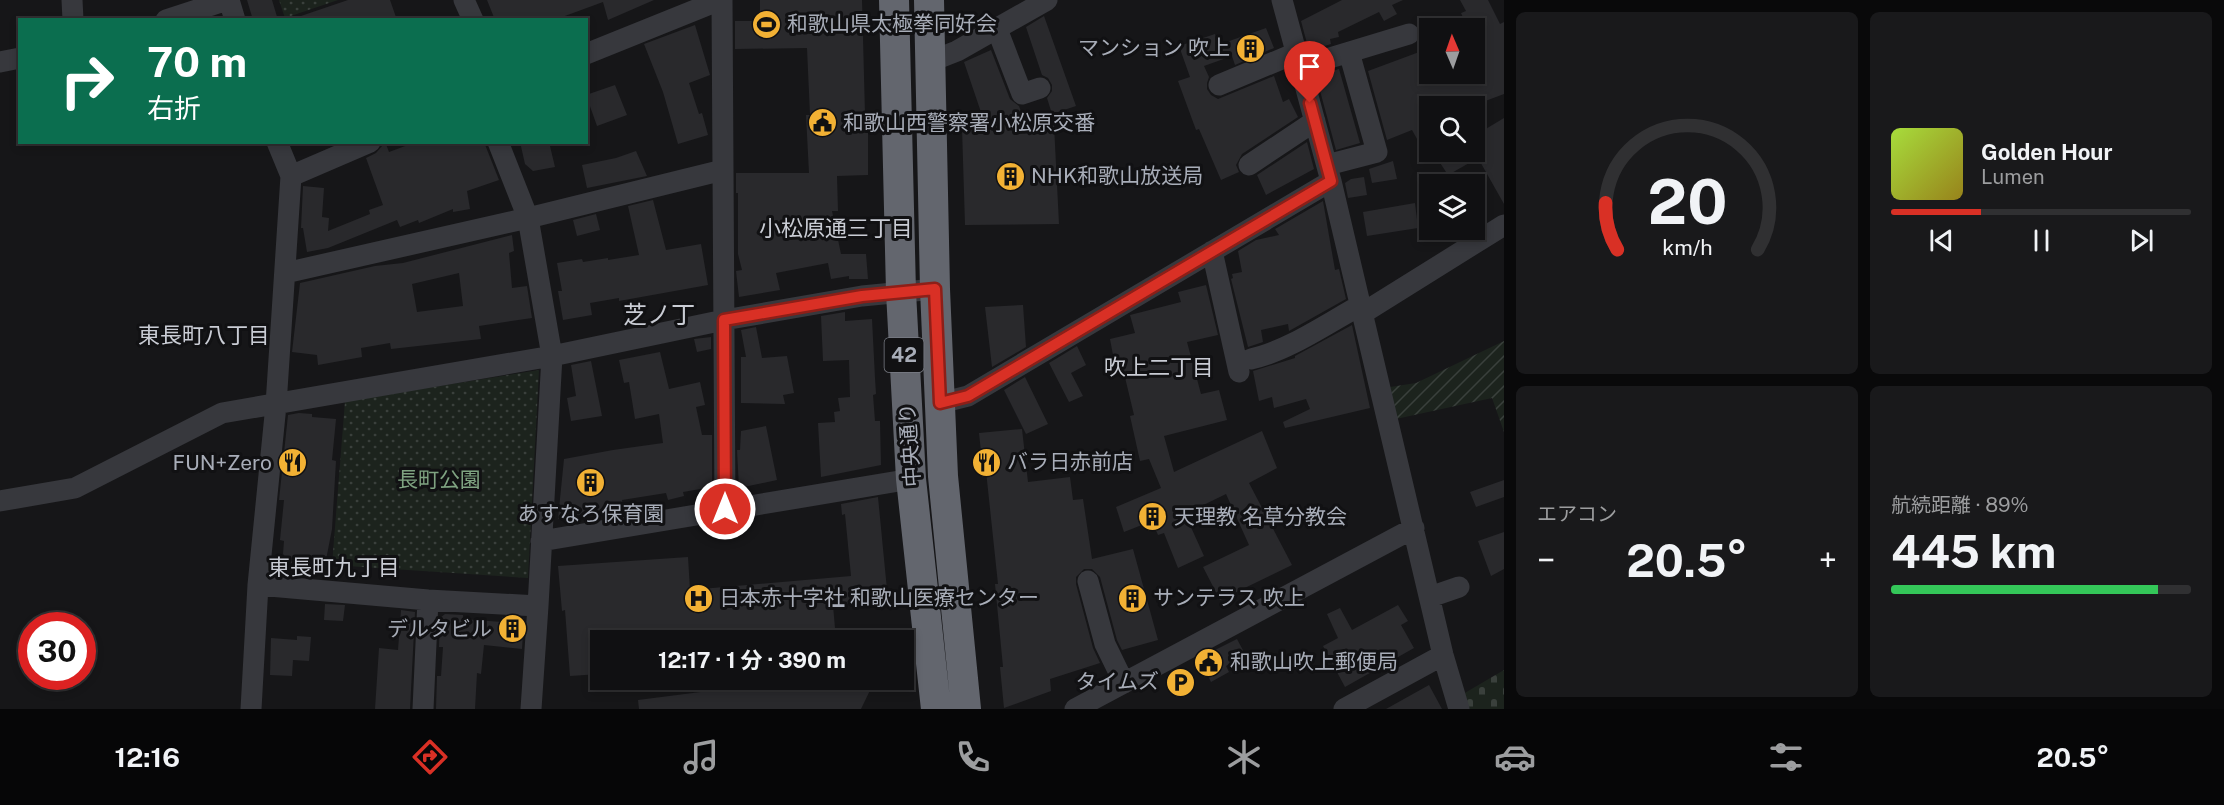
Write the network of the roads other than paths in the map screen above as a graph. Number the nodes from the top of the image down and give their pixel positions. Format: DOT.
graph roads {
  1 [pos="72,0"];
  2 [pos="228,0"];
  3 [pos="465,0"];
  4 [pos="894,0"];
  5 [pos="929,0"];
  6 [pos="1047,0"];
  7 [pos="1282,0"];
  8 [pos="711,2"];
  9 [pos="73,18"];
  10 [pos="172,18"];
  11 [pos="234,18"];
  12 [pos="472,18"];
  13 [pos="997,29"];
  14 [pos="1409,34"];
  15 [pos="1349,52"];
  16 [pos="588,53"];
  17 [pos="18,58"];
  18 [pos="1298,60"];
  19 [pos="0,62"];
  20 [pos="929,62"];
  21 [pos="1219,85"];
  22 [pos="1041,88"];
  23 [pos="1315,121"];
  24 [pos="278,144"];
  25 [pos="365,144"];
  26 [pos="499,144"];
  27 [pos="1249,165"];
  28 [pos="723,170"];
  29 [pos="1329,173"];
  30 [pos="291,176"];
  31 [pos="528,218"];
  32 [pos="1504,225"];
  33 [pos="1212,251"];
  34 [pos="285,273"];
  35 [pos="935,289"];
  36 [pos="901,292"];
  37 [pos="1362,309"];
  38 [pos="724,320"];
  39 [pos="552,356"];
  40 [pos="940,403"];
  41 [pos="276,405"];
  42 [pos="911,479"];
  43 [pos="0,501"];
  44 [pos="725,509"];
  45 [pos="1414,528"];
  46 [pos="541,541"];
  47 [pos="1088,581"];
  48 [pos="258,585"];
  49 [pos="1459,587"];
  50 [pos="1430,597"];
  51 [pos="428,600"];
  52 [pos="538,606"];
  53 [pos="1443,655"];
  54 [pos="1124,683"];
  55 [pos="251,709"];
  56 [pos="423,709"];
  57 [pos="531,709"];
  58 [pos="936,709"];
  59 [pos="966,709"];
  60 [pos="1075,709"];
  61 [pos="1344,709"];
  62 [pos="1459,709"];
  1 -- 9 [label="street"];
  2 -- 10 [label="street"];
  2 -- 11 [label="street"];
  3 -- 12 [label="street"];
  4 -- 36 [label="highway, 中央通り / 42"];
  5 -- 20 [label="highway, 中央通り / 42"];
  6 -- 13 [label="street"];
  7 -- 18 [label="street"];
  8 -- 16 [label="street"];
  8 -- 28 [label="street"];
  13 -- 20 [label="street"];
  13 -- 22 [label="street"];
  14 -- 15 [label="street"];
  15 -- 18 [label="street"];
  15 -- 29 [label="street"];
  17 -- 19 [label="street"];
  18 -- 21 [label="street"];
  18 -- 23 [label="street"];
  20 -- 35 [label="highway, 中央通り / 42"];
  23 -- 27 [label="street"];
  23 -- 29 [label="street"];
  24 -- 30 [label="street"];
  25 -- 30 [label="street"];
  26 -- 31 [label="street"];
  28 -- 31 [label="street"];
  28 -- 38 [label="street"];
  29 -- 33 [label="street"];
  29 -- 37 [label="street"];
  30 -- 34 [label="street"];
  31 -- 34 [label="street"];
  31 -- 39 [label="street"];
  32 -- 37 [label="street"];
  33 -- 37 [label="street"];
  33 -- 40 [label="street"];
  34 -- 41 [label="street"];
  35 -- 36 [label="street"];
  35 -- 40 [label="highway, 中央通り / 42"];
  36 -- 38 [label="street"];
  36 -- 42 [label="highway, 中央通り / 42"];
  37 -- 45 [label="street"];
  38 -- 39 [label="street"];
  38 -- 44 [label="street"];
  39 -- 41 [label="street"];
  39 -- 46 [label="street"];
  40 -- 59 [label="highway, 中央通り / 42"];
  41 -- 43 [label="street"];
  41 -- 48 [label="street"];
  42 -- 44 [label="street"];
  42 -- 58 [label="highway, 中央通り / 42"];
  44 -- 46 [label="street"];
  45 -- 50 [label="street"];
  45 -- 54 [label="street"];
  46 -- 52 [label="street"];
  47 -- 54 [label="street"];
  48 -- 51 [label="street"];
  48 -- 55 [label="street"];
  49 -- 50 [label="street"];
  50 -- 53 [label="street"];
  51 -- 52 [label="street"];
  51 -- 56 [label="street"];
  52 -- 57 [label="street"];
  53 -- 61 [label="street"];
  53 -- 62 [label="street"];
  54 -- 60 [label="street"];
}
